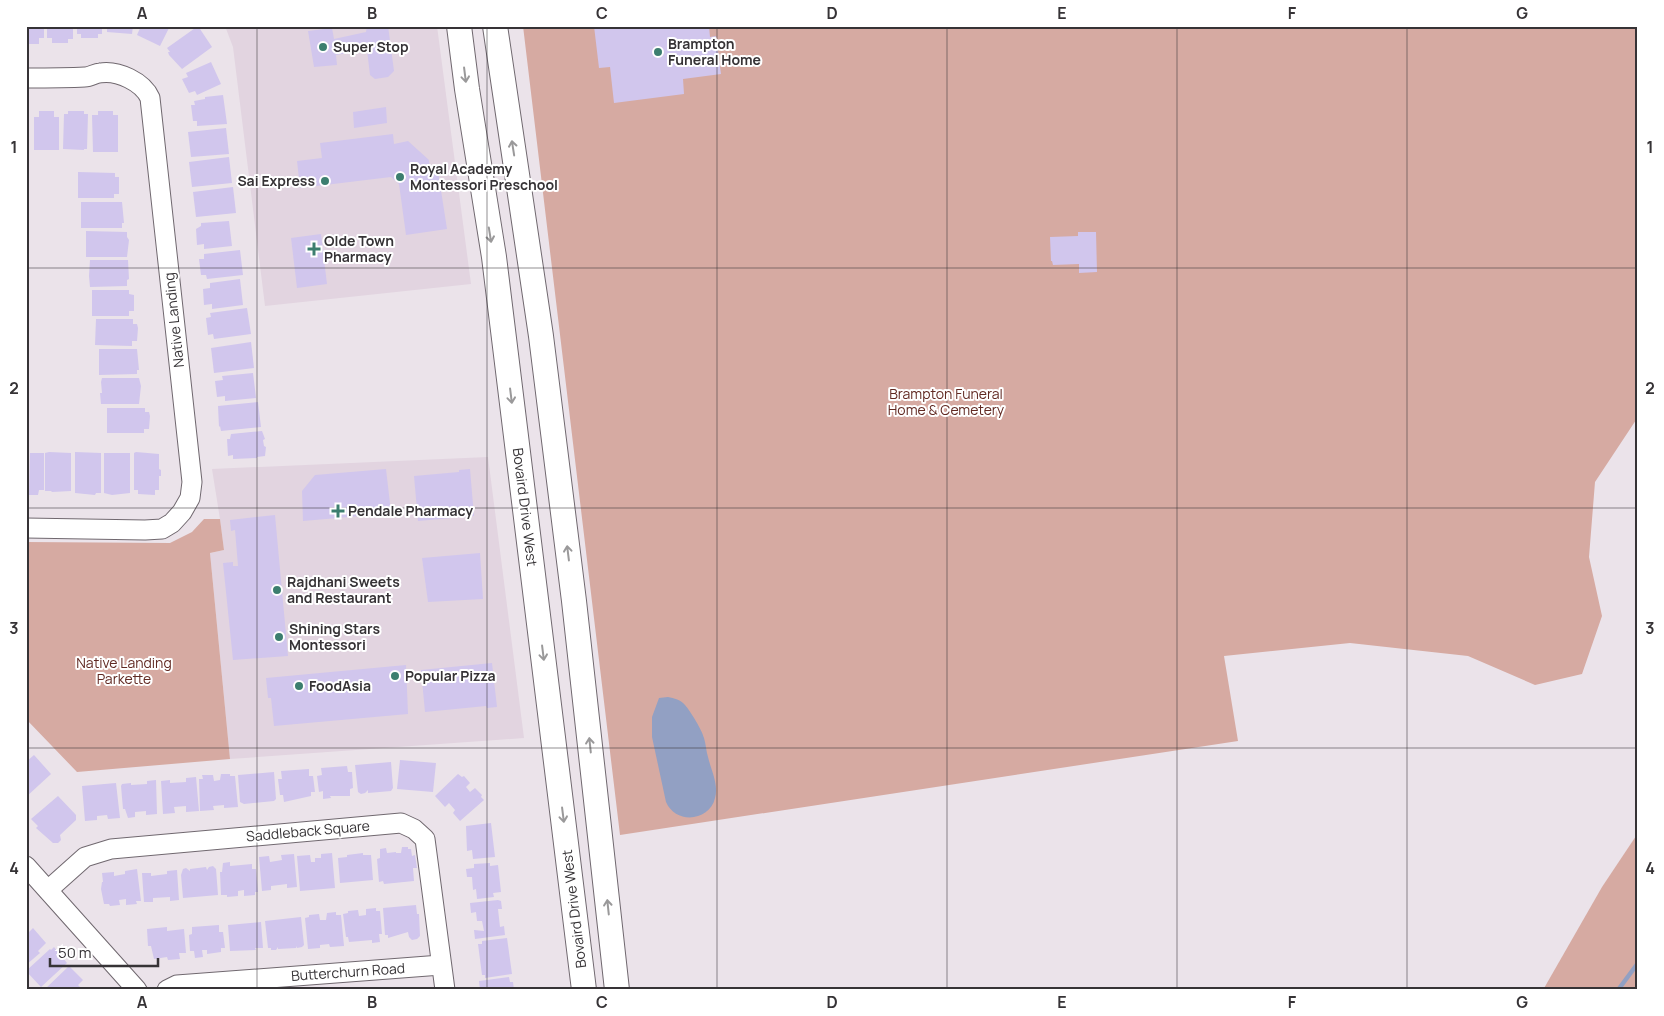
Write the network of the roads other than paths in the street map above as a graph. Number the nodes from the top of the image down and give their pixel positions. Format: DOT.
graph roads {
  1 [pos="459,26"];
  2 [pos="495,27"];
  3 [pos="26,78"];
  4 [pos="541,336"];
  5 [pos="505,342"];
  6 [pos="26,528"];
  7 [pos="26,866"];
  8 [pos="48,890"];
  9 [pos="441,965"];
  10 [pos="138,990"];
  11 [pos="167,990"];
  12 [pos="445,990"];
  13 [pos="584,990"];
  14 [pos="617,990"];
  1 -- 5 [label="main road, Bovaird Drive West, one-way"];
  4 -- 2 [label="main road, one-way"];
  3 -- 6 [label="street, Native Landing"];
  4 -- 5 [label="main road"];
  14 -- 4 [label="main road, one-way"];
  5 -- 13 [label="main road, Bovaird Drive West, one-way"];
  7 -- 8 [label="street"];
  8 -- 9 [label="street, Saddleback Square"];
  8 -- 10 [label="street"];
  9 -- 11 [label="street, Butterchurn Road"];
  9 -- 12 [label="street, Saddleback Square"];
}
